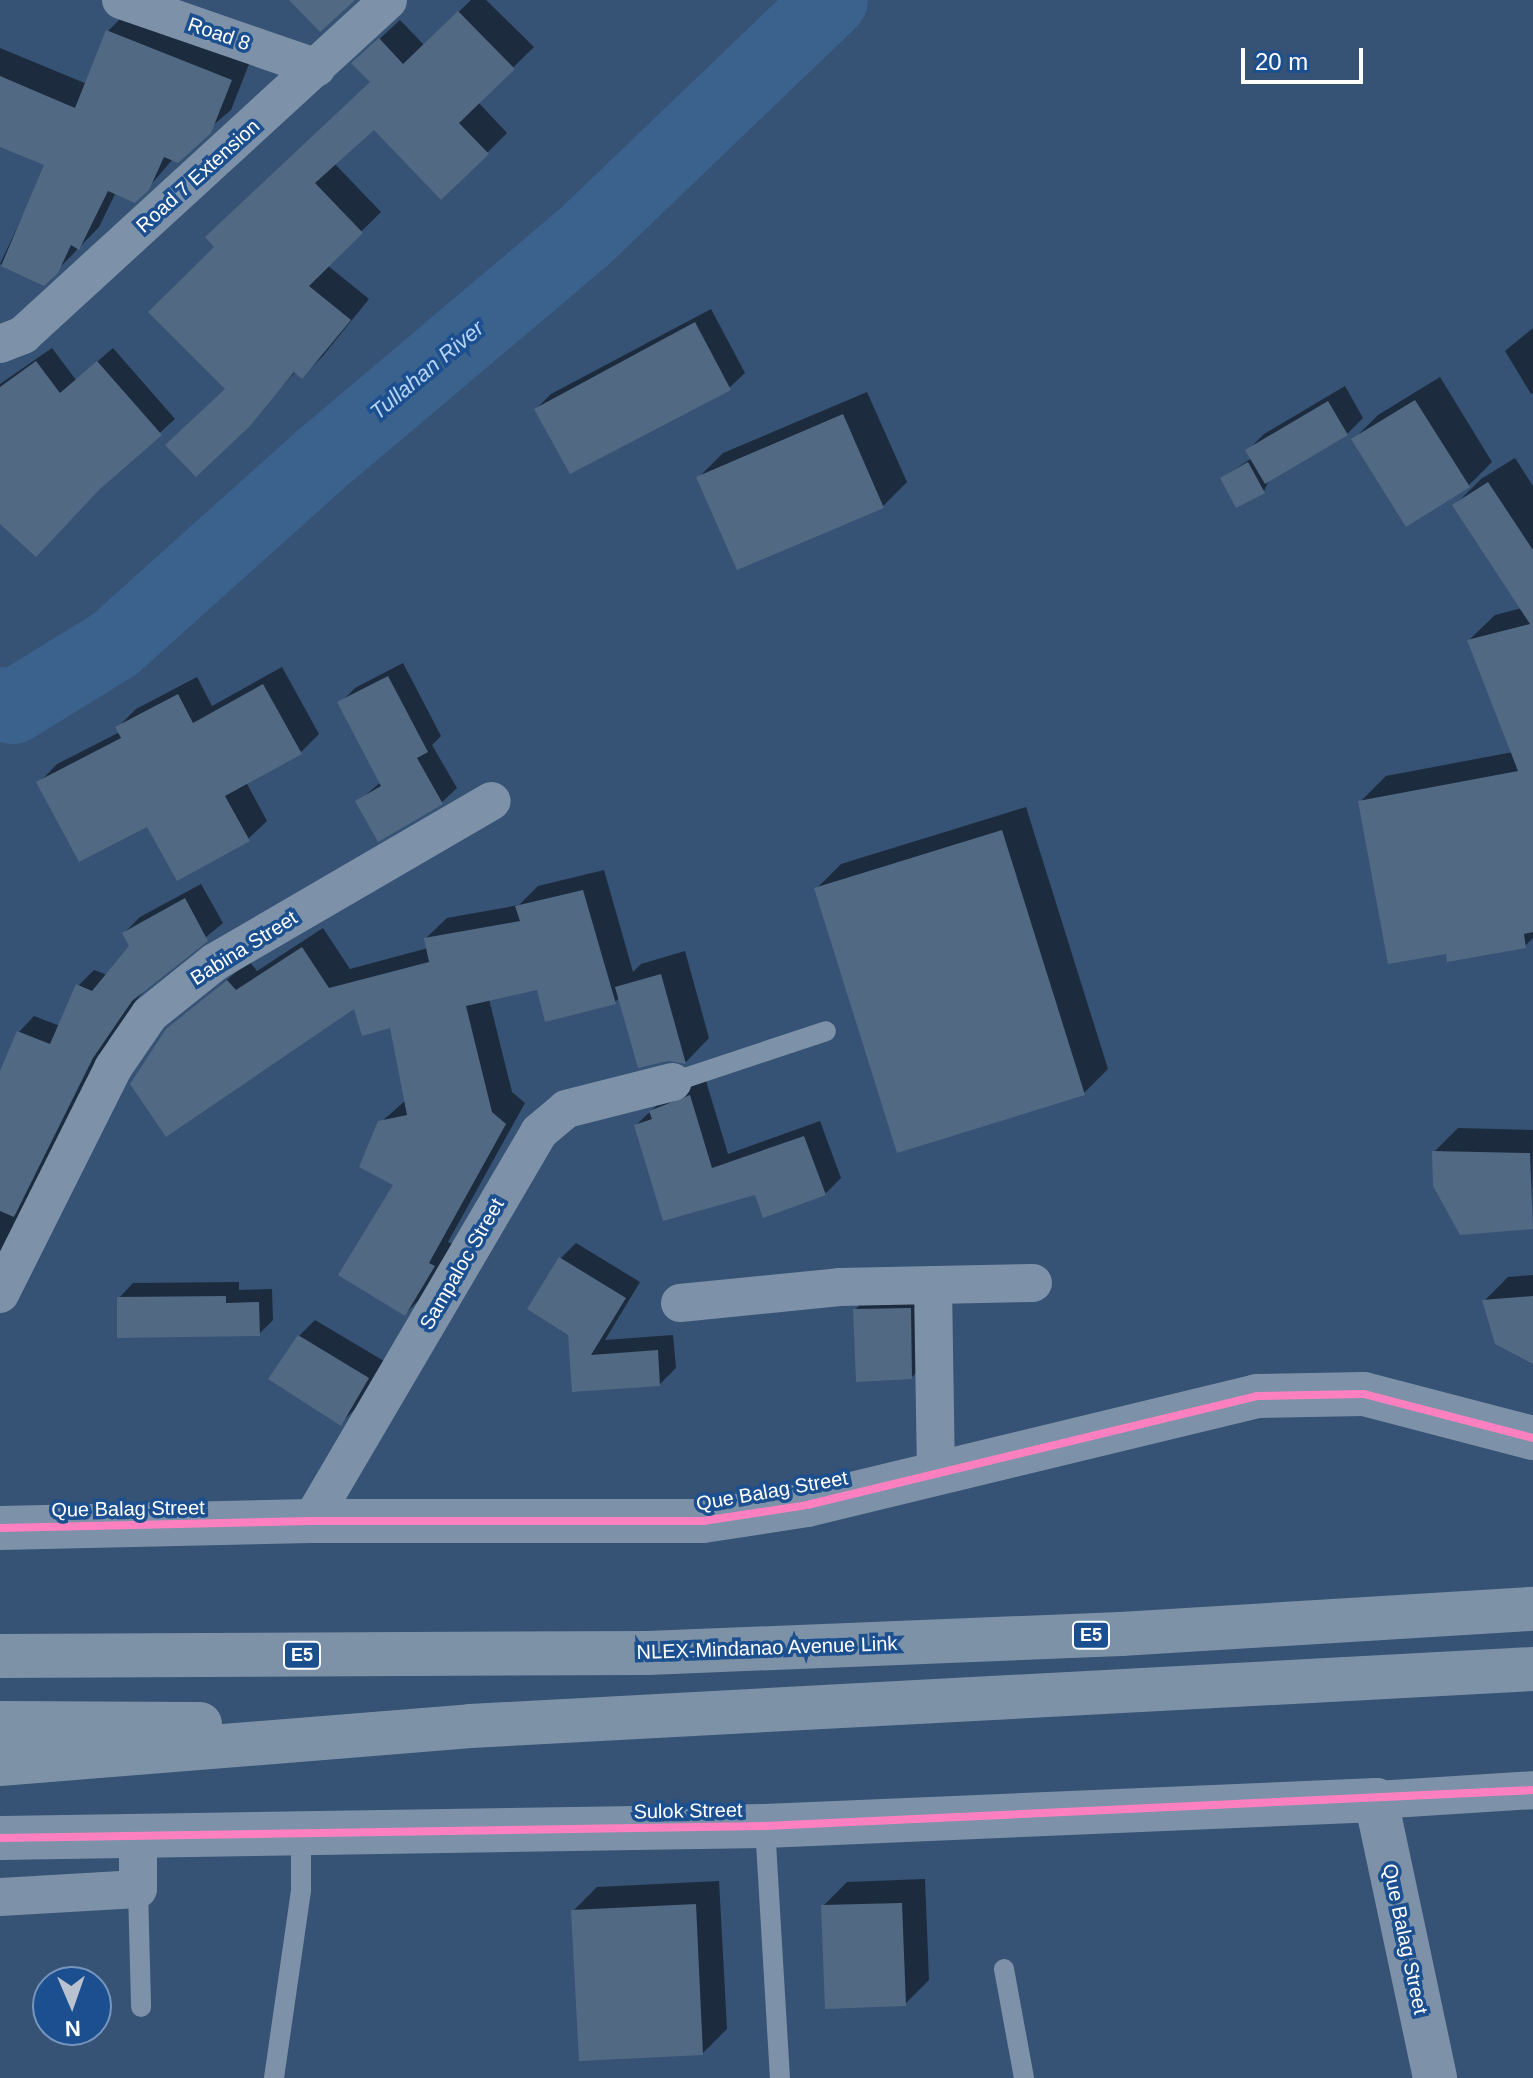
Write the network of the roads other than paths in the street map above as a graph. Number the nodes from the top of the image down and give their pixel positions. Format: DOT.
graph roads {
  1 [pos="121,0"];
  2 [pos="388,0"];
  3 [pos="317,68"];
  4 [pos="2,344"];
  5 [pos="492,801"];
  6 [pos="826,1031"];
  7 [pos="673,1082"];
  8 [pos="1033,1283"];
  9 [pos="933,1285"];
  10 [pos="0,1294"];
  11 [pos="680,1303"];
  12 [pos="1533,1438"];
  13 [pos="936,1473"];
  14 [pos="311,1521"];
  15 [pos="0,1528"];
  16 [pos="1533,1609"];
  17 [pos="0,1656"];
  18 [pos="1533,1669"];
  19 [pos="0,1723"];
  20 [pos="470,1726"];
  21 [pos="0,1764"];
  22 [pos="1533,1790"];
  23 [pos="1376,1800"];
  24 [pos="765,1826"];
  25 [pos="301,1834"];
  26 [pos="138,1836"];
  27 [pos="0,1838"];
  28 [pos="138,1889"];
  29 [pos="0,1897"];
  30 [pos="1004,1969"];
  31 [pos="141,2007"];
  32 [pos="274,2078"];
  33 [pos="780,2078"];
  34 [pos="1024,2078"];
  35 [pos="1435,2078"];
  1 -- 3 [label="street, Road 8"];
  2 -- 3 [label="street, Road 7 Extension"];
  3 -- 4 [label="street, Road 7 Extension"];
  5 -- 10 [label="street, Babina Street"];
  6 -- 7 [label="lane"];
  7 -- 14 [label="street, Sampaloc Street"];
  8 -- 9 [label="street"];
  9 -- 11 [label="street"];
  9 -- 13 [label="street"];
  12 -- 13 [label="street, Que Balag Street"];
  13 -- 14 [label="street, Que Balag Street"];
  14 -- 15 [label="street, Que Balag Street"];
  16 -- 17 [label="highway, NLEX-Mindanao Avenue Link / E5"];
  18 -- 20 [label="highway"];
  19 -- 20 [label="highway"];
  20 -- 21 [label="highway"];
  22 -- 23 [label="street"];
  23 -- 24 [label="street, Sulok Street"];
  23 -- 35 [label="street, Que Balag Street"];
  24 -- 25 [label="street, Sulok Street"];
  24 -- 33 [label="lane"];
  25 -- 26 [label="street, Sulok Street"];
  25 -- 32 [label="lane"];
  26 -- 27 [label="street, Sulok Street"];
  26 -- 28 [label="street"];
  28 -- 29 [label="street"];
  28 -- 31 [label="lane"];
  30 -- 34 [label="lane"];
}
